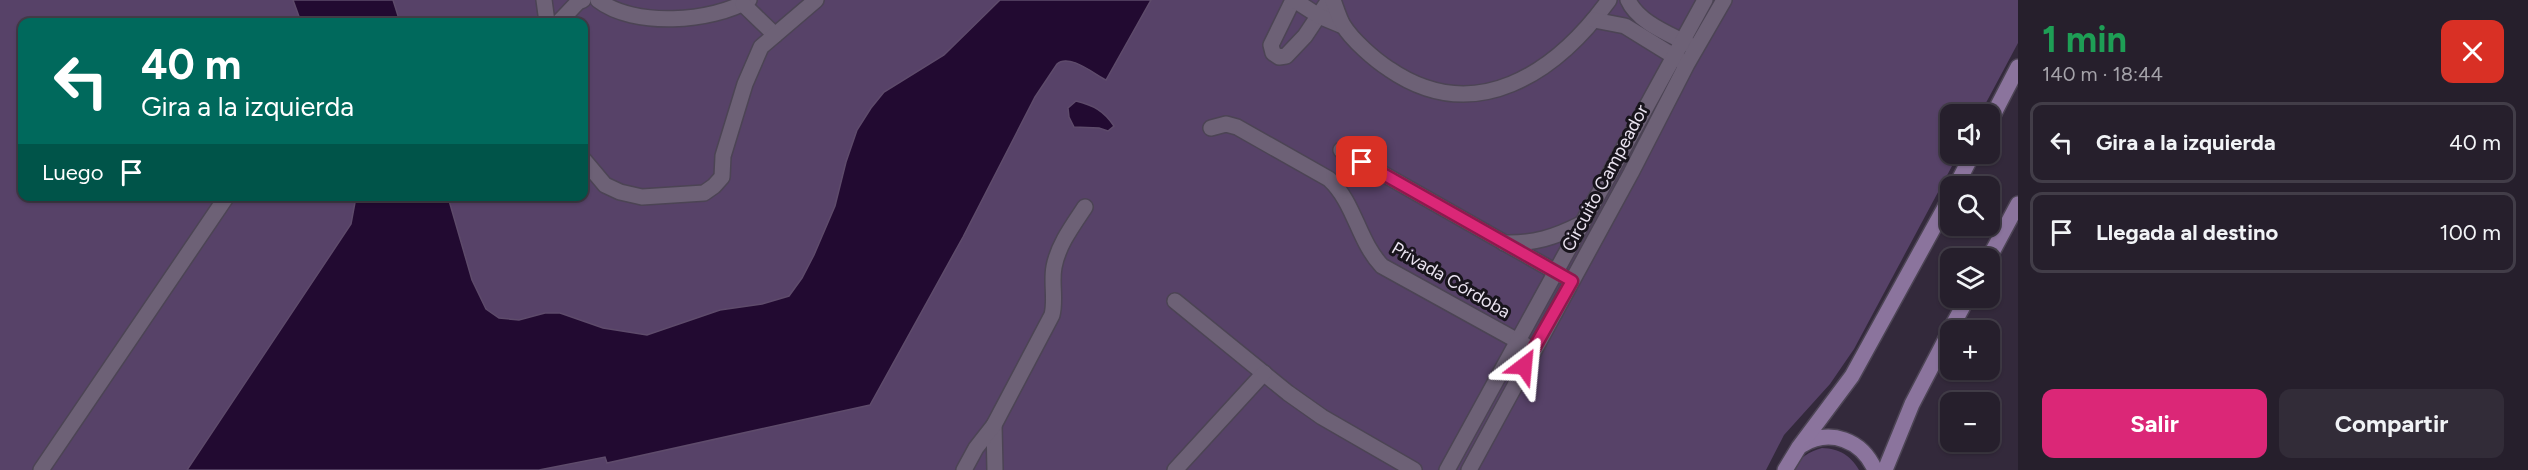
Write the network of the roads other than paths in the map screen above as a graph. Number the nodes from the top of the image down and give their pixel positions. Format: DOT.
graph roads {
  1 [pos="544,0"];
  2 [pos="583,0"];
  3 [pos="598,0"];
  4 [pos="816,0"];
  5 [pos="1293,0"];
  6 [pos="1331,0"];
  7 [pos="1609,0"];
  8 [pos="1628,0"];
  9 [pos="1705,0"];
  10 [pos="1724,0"];
  11 [pos="746,2"];
  12 [pos="1319,16"];
  13 [pos="546,18"];
  14 [pos="563,18"];
  15 [pos="1594,20"];
  16 [pos="1343,26"];
  17 [pos="775,35"];
  18 [pos="1681,40"];
  19 [pos="1696,49"];
  20 [pos="1672,56"];
  21 [pos="1687,64"];
  22 [pos="2018,67"];
  23 [pos="1999,104"];
  24 [pos="1211,128"];
  25 [pos="1341,150"];
  26 [pos="588,165"];
  27 [pos="224,201"];
  28 [pos="2018,204"];
  29 [pos="1085,207"];
  30 [pos="1940,216"];
  31 [pos="1581,224"];
  32 [pos="1503,243"];
  33 [pos="1994,248"];
  34 [pos="1556,272"];
  35 [pos="1572,281"];
  36 [pos="1175,301"];
  37 [pos="1517,340"];
  38 [pos="1533,349"];
  39 [pos="1940,349"];
  40 [pos="1264,373"];
  41 [pos="994,425"];
  42 [pos="1799,447"];
  43 [pos="41,470"];
  44 [pos="964,470"];
  45 [pos="995,470"];
  46 [pos="1175,470"];
  47 [pos="1414,470"];
  48 [pos="1447,470"];
  49 [pos="1469,470"];
  50 [pos="1785,470"];
  51 [pos="1875,470"];
  52 [pos="1885,470"];
  1 -- 13 [label="street"];
  2 -- 14 [label="street"];
  3 -- 11 [label="street"];
  4 -- 17 [label="street"];
  5 -- 12 [label="street"];
  5 -- 12 [label="street"];
  6 -- 12 [label="street"];
  6 -- 16 [label="street"];
  7 -- 15 [label="street"];
  8 -- 18 [label="street"];
  9 -- 18 [label="street"];
  10 -- 19 [label="street, Circuito Campeador"];
  11 -- 17 [label="street"];
  12 -- 16 [label="street"];
  15 -- 16 [label="street"];
  15 -- 20 [label="street"];
  17 -- 26 [label="street"];
  18 -- 19 [label="street"];
  18 -- 20 [label="street, Circuito Campeador"];
  19 -- 21 [label="street, Circuito Campeador"];
  20 -- 21 [label="street"];
  20 -- 31 [label="street, Circuito Campeador"];
  21 -- 35 [label="street, Circuito Campeador"];
  22 -- 23 [label="main road"];
  24 -- 37 [label="street, Privada Córdoba"];
  25 -- 32 [label="street"];
  27 -- 43 [label="street"];
  28 -- 33 [label="main road"];
  29 -- 41 [label="street"];
  30 -- 42 [label="main road"];
  31 -- 32 [label="street"];
  31 -- 34 [label="street, Circuito Campeador"];
  32 -- 34 [label="street"];
  34 -- 35 [label="street"];
  34 -- 37 [label="street, Circuito Campeador"];
  35 -- 38 [label="street, Circuito Campeador"];
  36 -- 40 [label="street"];
  37 -- 38 [label="street, Privada Córdoba"];
  37 -- 48 [label="street, Circuito Campeador"];
  38 -- 49 [label="street, Circuito Campeador"];
  39 -- 52 [label="main road"];
  40 -- 46 [label="street"];
  40 -- 47 [label="street"];
  41 -- 44 [label="street"];
  41 -- 45 [label="street"];
  42 -- 50 [label="main road"];
  42 -- 51 [label="main road"];
}
